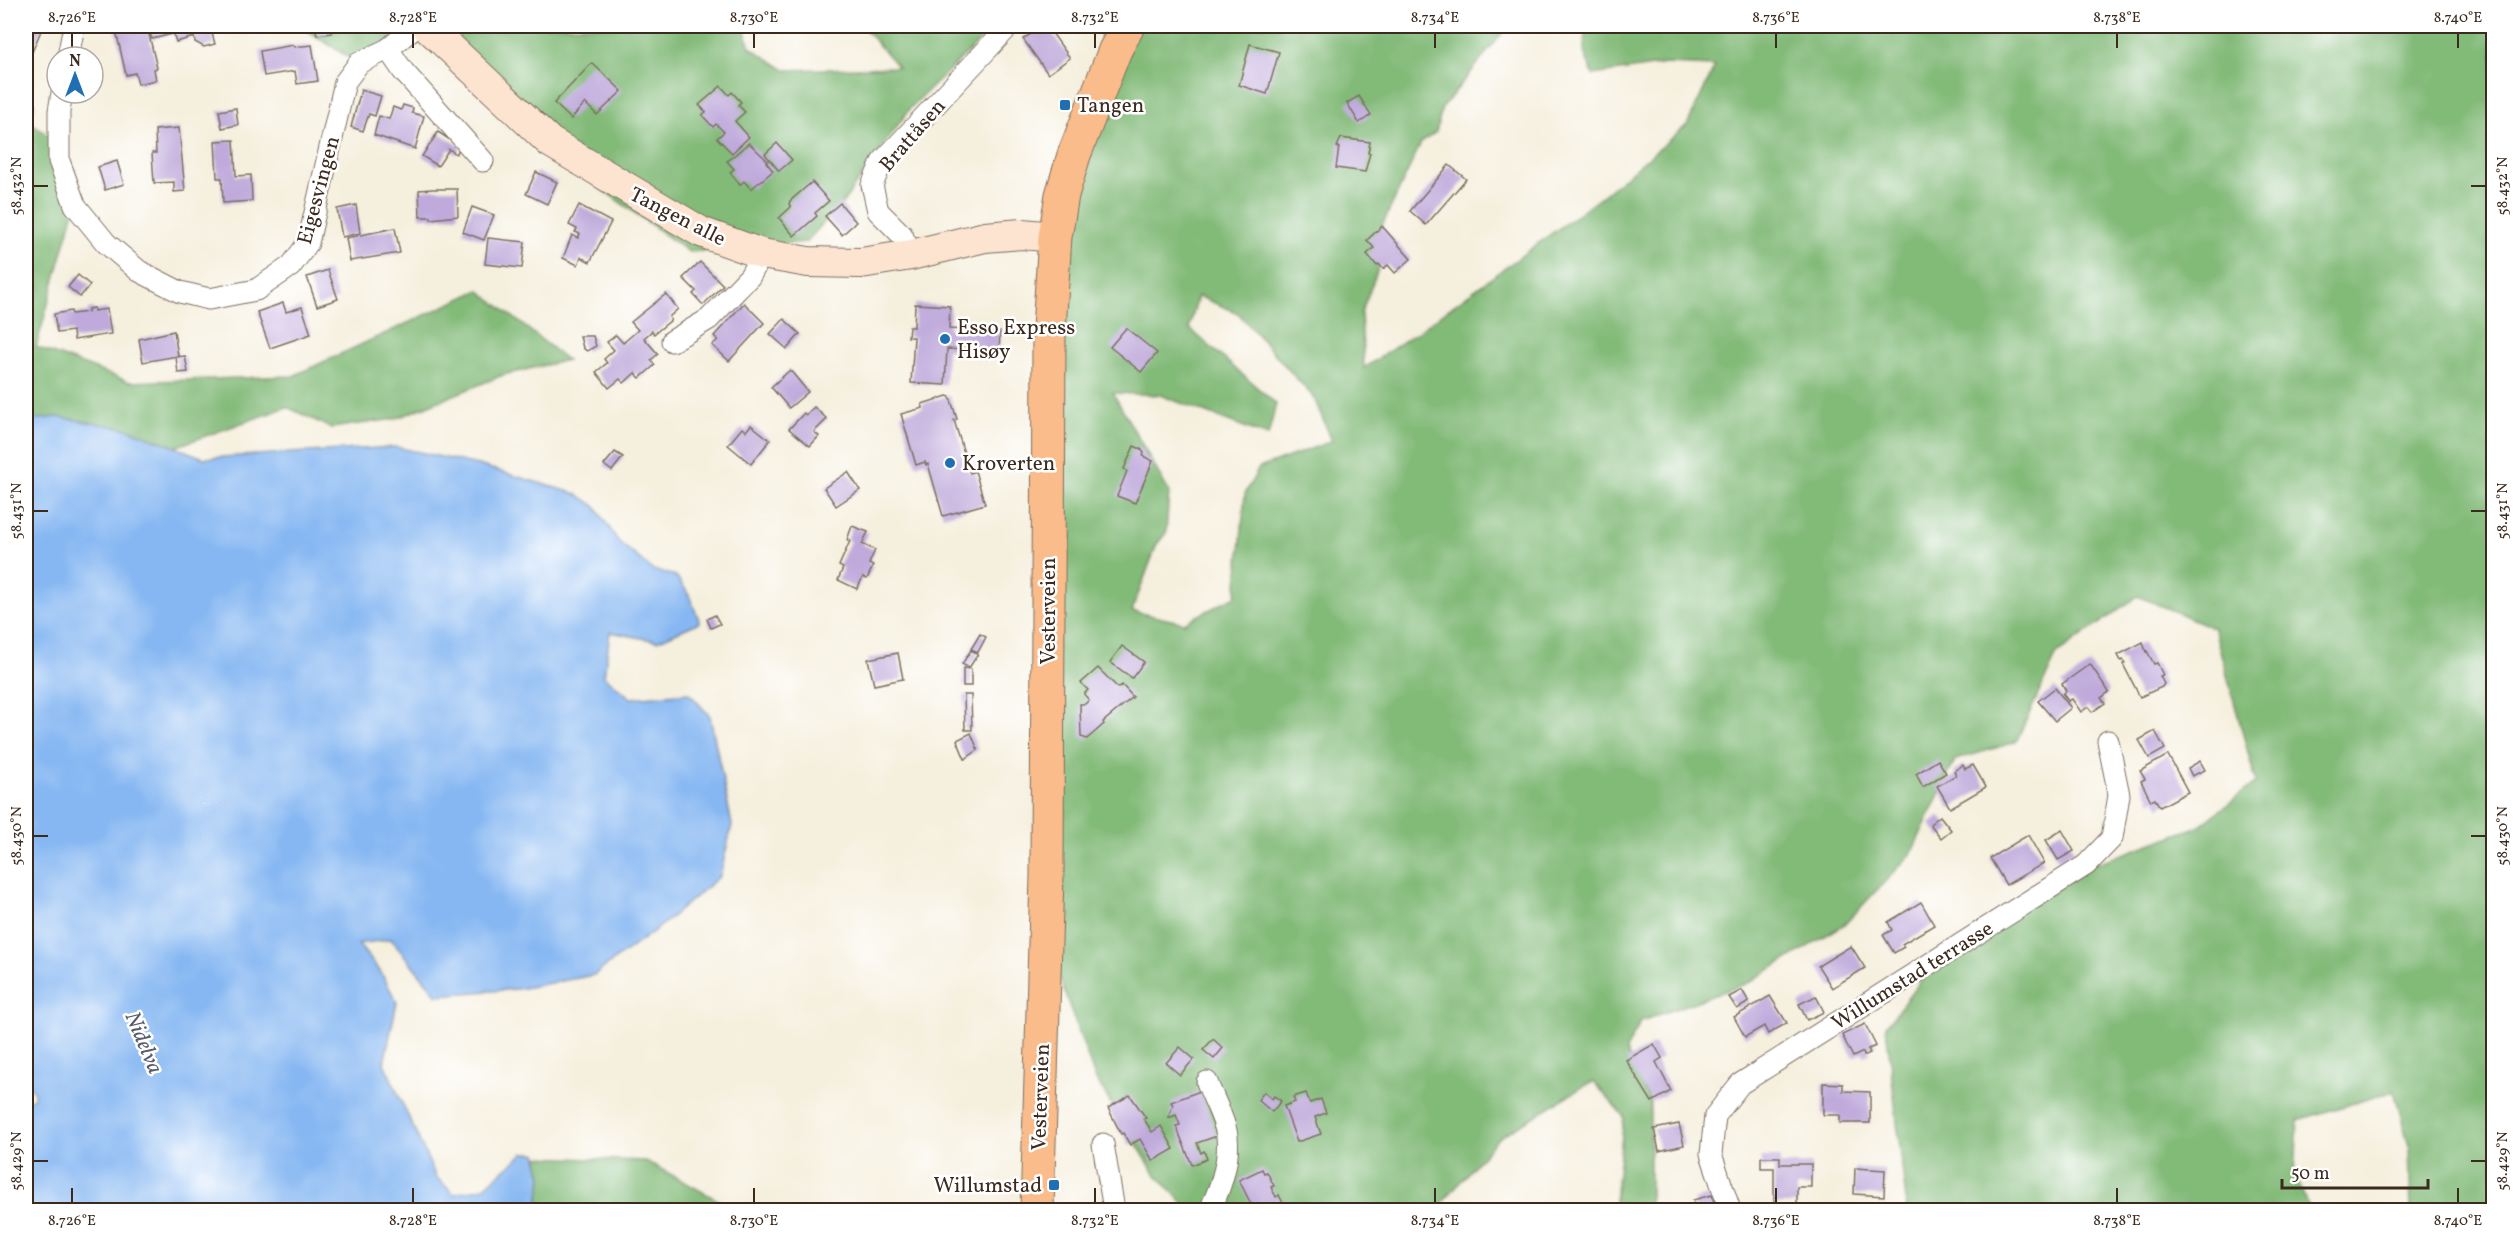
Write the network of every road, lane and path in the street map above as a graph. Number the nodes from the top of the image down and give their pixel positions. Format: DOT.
graph roads {
  1 [pos="74,26"];
  2 [pos="416,26"];
  3 [pos="427,26"];
  4 [pos="1009,26"];
  5 [pos="1128,26"];
  6 [pos="70,45"];
  7 [pos="388,49"];
  8 [pos="60,105"];
  9 [pos="483,161"];
  10 [pos="1055,237"];
  11 [pos="762,254"];
  12 [pos="911,255"];
  13 [pos="672,341"];
  14 [pos="2108,741"];
  15 [pos="1207,1082"];
  16 [pos="1103,1144"];
  17 [pos="1037,1210"];
  18 [pos="1114,1210"];
  19 [pos="1210,1210"];
  20 [pos="1730,1210"];
  1 -- 6 [label="street"];
  2 -- 7 [label="street, Eigesvingen"];
  3 -- 11 [label="main road, Tangen alle"];
  4 -- 12 [label="street, Brattåsen"];
  5 -- 10 [label="main road, Vesterveien"];
  7 -- 8 [label="street, Eigesvingen"];
  7 -- 9 [label="street"];
  10 -- 12 [label="main road, Tangen alle"];
  10 -- 17 [label="main road, Vesterveien"];
  11 -- 12 [label="main road, Tangen alle"];
  11 -- 13 [label="street"];
  14 -- 20 [label="street, Willumstad terrasse"];
  15 -- 19 [label="street"];
  16 -- 18 [label="street"];
}
